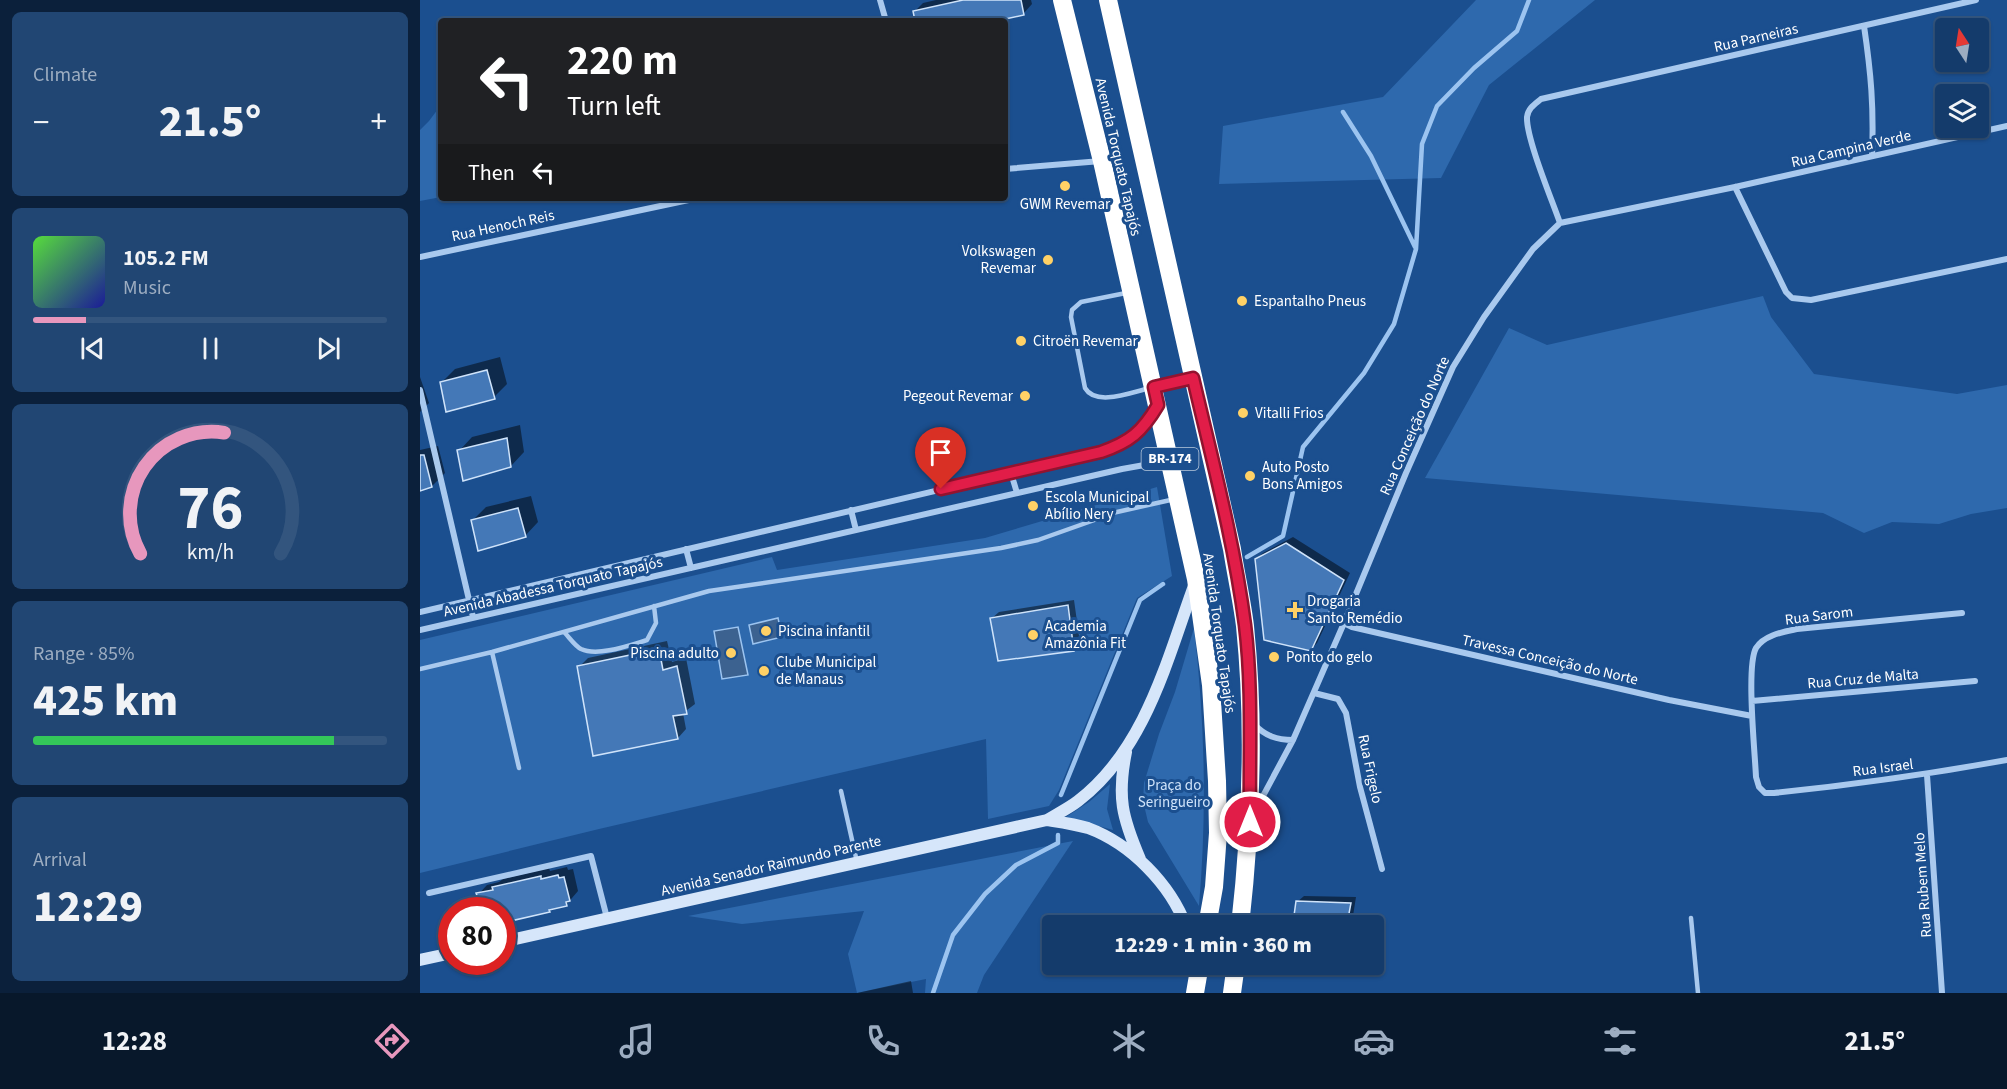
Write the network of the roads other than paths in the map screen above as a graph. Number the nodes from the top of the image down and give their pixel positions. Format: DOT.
graph roads {
  1 [pos="880,0"];
  2 [pos="1062,0"];
  3 [pos="1108,0"];
  4 [pos="1976,0"];
  5 [pos="885,18"];
  6 [pos="1864,26"];
  7 [pos="2007,126"];
  8 [pos="1872,156"];
  9 [pos="1102,161"];
  10 [pos="1008,170"];
  11 [pos="1735,187"];
  12 [pos="684,201"];
  13 [pos="1560,222"];
  14 [pos="420,256"];
  15 [pos="2007,260"];
  16 [pos="1131,292"];
  17 [pos="1193,378"];
  18 [pos="420,390"];
  19 [pos="1156,396"];
  20 [pos="1171,464"];
  21 [pos="1011,473"];
  22 [pos="1017,493"];
  23 [pos="1177,499"];
  24 [pos="851,510"];
  25 [pos="856,530"];
  26 [pos="686,549"];
  27 [pos="691,568"];
  28 [pos="1196,579"];
  29 [pos="469,600"];
  30 [pos="654,606"];
  31 [pos="420,612"];
  32 [pos="1962,614"];
  33 [pos="473,617"];
  34 [pos="1344,623"];
  35 [pos="420,630"];
  36 [pos="564,632"];
  37 [pos="492,652"];
  38 [pos="420,669"];
  39 [pos="1975,681"];
  40 [pos="1314,693"];
  41 [pos="1752,701"];
  42 [pos="1752,716"];
  43 [pos="1249,718"];
  44 [pos="1293,740"];
  45 [pos="1126,750"];
  46 [pos="2007,760"];
  47 [pos="519,768"];
  48 [pos="1927,775"];
  49 [pos="1761,790"];
  50 [pos="841,791"];
  51 [pos="1047,820"];
  52 [pos="1250,822"];
  53 [pos="857,862"];
  54 [pos="1142,862"];
  55 [pos="1382,869"];
  56 [pos="429,892"];
  57 [pos="1182,915"];
  58 [pos="1209,915"];
  59 [pos="1241,915"];
  60 [pos="607,918"];
  61 [pos="1692,918"];
  62 [pos="516,939"];
  63 [pos="438,956"];
  64 [pos="420,960"];
  65 [pos="1198,975"];
  66 [pos="1234,975"];
  67 [pos="1195,993"];
  68 [pos="1232,993"];
  69 [pos="1698,993"];
  70 [pos="1942,993"];
  1 -- 5 [label="street"];
  2 -- 9 [label="highway, Avenida Torquato Tapajós / BR-174"];
  3 -- 17 [label="highway, Avenida Torquato Tapajós / BR-174"];
  4 -- 6 [label="street, Rua Parneiras"];
  6 -- 8 [label="street"];
  6 -- 13 [label="street, Rua Parneiras"];
  7 -- 8 [label="street, Rua Campina Verde"];
  8 -- 11 [label="street, Rua Campina Verde"];
  9 -- 10 [label="street"];
  9 -- 16 [label="highway, Avenida Torquato Tapajós / BR-174"];
  11 -- 13 [label="street"];
  11 -- 15 [label="street"];
  12 -- 14 [label="street, Rua Henoch Reis"];
  13 -- 34 [label="street, Rua Conceição do Norte"];
  16 -- 19 [label="highway, Avenida Torquato Tapajós / BR-174"];
  16 -- 19 [label="lane"];
  17 -- 19 [label="lane"];
  17 -- 43 [label="highway, Avenida Torquato Tapajós / BR-174"];
  18 -- 29 [label="street"];
  19 -- 20 [label="highway, Avenida Torquato Tapajós / BR-174"];
  19 -- 21 [label="street, Avenida Abadessa Torquato Tapajós"];
  20 -- 22 [label="street, Avenida Abadessa Torquato Tapajós"];
  20 -- 23 [label="highway, Avenida Torquato Tapajós / BR-174"];
  21 -- 22 [label="street"];
  21 -- 24 [label="street, Avenida Abadessa Torquato Tapajós"];
  22 -- 25 [label="street, Avenida Abadessa Torquato Tapajós"];
  23 -- 28 [label="highway, Avenida Torquato Tapajós / BR-174"];
  23 -- 30 [label="lane"];
  24 -- 25 [label="street"];
  24 -- 26 [label="street, Avenida Abadessa Torquato Tapajós"];
  25 -- 27 [label="street, Avenida Abadessa Torquato Tapajós"];
  26 -- 27 [label="street"];
  26 -- 29 [label="street, Avenida Abadessa Torquato Tapajós"];
  27 -- 33 [label="street, Avenida Abadessa Torquato Tapajós"];
  28 -- 45 [label="street, Avenida Senador Raimundo Parente"];
  28 -- 58 [label="highway, Avenida Torquato Tapajós / BR-174"];
  29 -- 31 [label="street, Avenida Abadessa Torquato Tapajós"];
  29 -- 33 [label="street"];
  30 -- 36 [label="lane"];
  30 -- 36 [label="lane"];
  32 -- 41 [label="street, Rua Sarom"];
  33 -- 35 [label="street, Avenida Abadessa Torquato Tapajós"];
  34 -- 40 [label="street, Rua Conceição do Norte"];
  34 -- 42 [label="street, Travessa Conceição do Norte"];
  36 -- 37 [label="lane"];
  37 -- 38 [label="lane"];
  37 -- 47 [label="lane"];
  39 -- 41 [label="street, Rua Cruz de Malta"];
  40 -- 44 [label="street, Rua Conceição do Norte"];
  40 -- 55 [label="street, Rua Frigelo"];
  41 -- 42 [label="street, Rua Sarom"];
  42 -- 49 [label="street, Rua Sarom"];
  43 -- 44 [label="street"];
  43 -- 52 [label="highway, Avenida Torquato Tapajós / BR-174"];
  44 -- 52 [label="street, Rua Conceição do Norte"];
  45 -- 51 [label="street, Avenida Senador Raimundo Parente"];
  45 -- 54 [label="street"];
  46 -- 48 [label="street, Rua Israel"];
  48 -- 49 [label="street, Rua Israel"];
  48 -- 70 [label="street, Rua Rubem Melo"];
  50 -- 53 [label="lane"];
  51 -- 53 [label="street, Avenida Senador Raimundo Parente"];
  51 -- 54 [label="street, Avenida Senador Raimundo Parente"];
  52 -- 59 [label="highway, Avenida Torquato Tapajós / BR-174"];
  53 -- 60 [label="street, Avenida Senador Raimundo Parente"];
  54 -- 57 [label="street, Avenida Senador Raimundo Parente"];
  56 -- 60 [label="street"];
  60 -- 62 [label="street, Avenida Senador Raimundo Parente"];
  61 -- 69 [label="lane"];
  63 -- 64 [label="street"];
  65 -- 67 [label="highway"];
  66 -- 68 [label="highway"];
}
